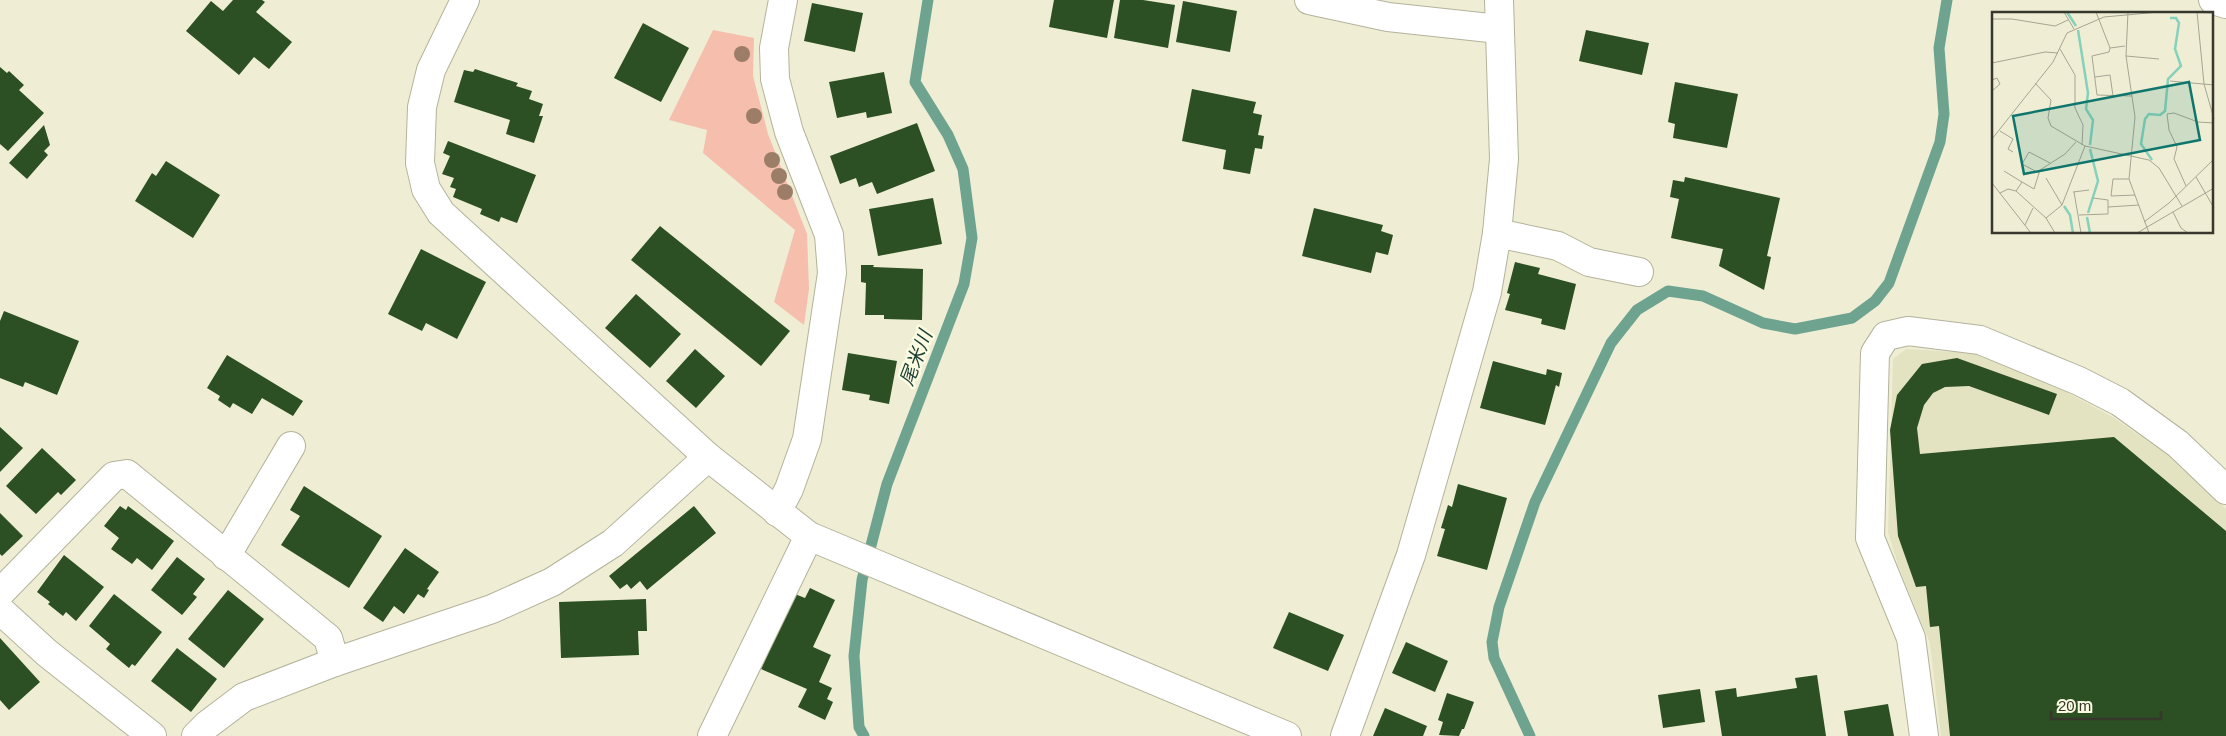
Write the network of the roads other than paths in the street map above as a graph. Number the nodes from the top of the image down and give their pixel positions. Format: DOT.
graph roads {
  1 [pos="465,0"];
  2 [pos="783,0"];
  3 [pos="1309,0"];
  4 [pos="1500,0"];
  5 [pos="2213,0"];
  6 [pos="2226,4"];
  7 [pos="1499,29"];
  8 [pos="1497,233"];
  9 [pos="1639,272"];
  10 [pos="291,446"];
  11 [pos="708,457"];
  12 [pos="2226,490"];
  13 [pos="777,512"];
  14 [pos="809,536"];
  15 [pos="226,556"];
  16 [pos="0,593"];
  17 [pos="0,610"];
  18 [pos="336,662"];
  19 [pos="152,736"];
  20 [pos="196,736"];
  21 [pos="712,736"];
  22 [pos="1287,736"];
  23 [pos="1345,736"];
  24 [pos="1924,736"];
  1 -- 11 [label="street"];
  2 -- 13 [label="street"];
  3 -- 7 [label="street"];
  4 -- 7 [label="street"];
  5 -- 6 [label="street"];
  7 -- 8 [label="street"];
  8 -- 9 [label="street"];
  8 -- 23 [label="street"];
  10 -- 15 [label="street"];
  11 -- 13 [label="street"];
  11 -- 18 [label="street"];
  12 -- 24 [label="street"];
  13 -- 14 [label="street"];
  14 -- 21 [label="street"];
  14 -- 22 [label="street"];
  15 -- 16 [label="street"];
  15 -- 18 [label="street"];
  17 -- 19 [label="street"];
  18 -- 20 [label="street"];
}
